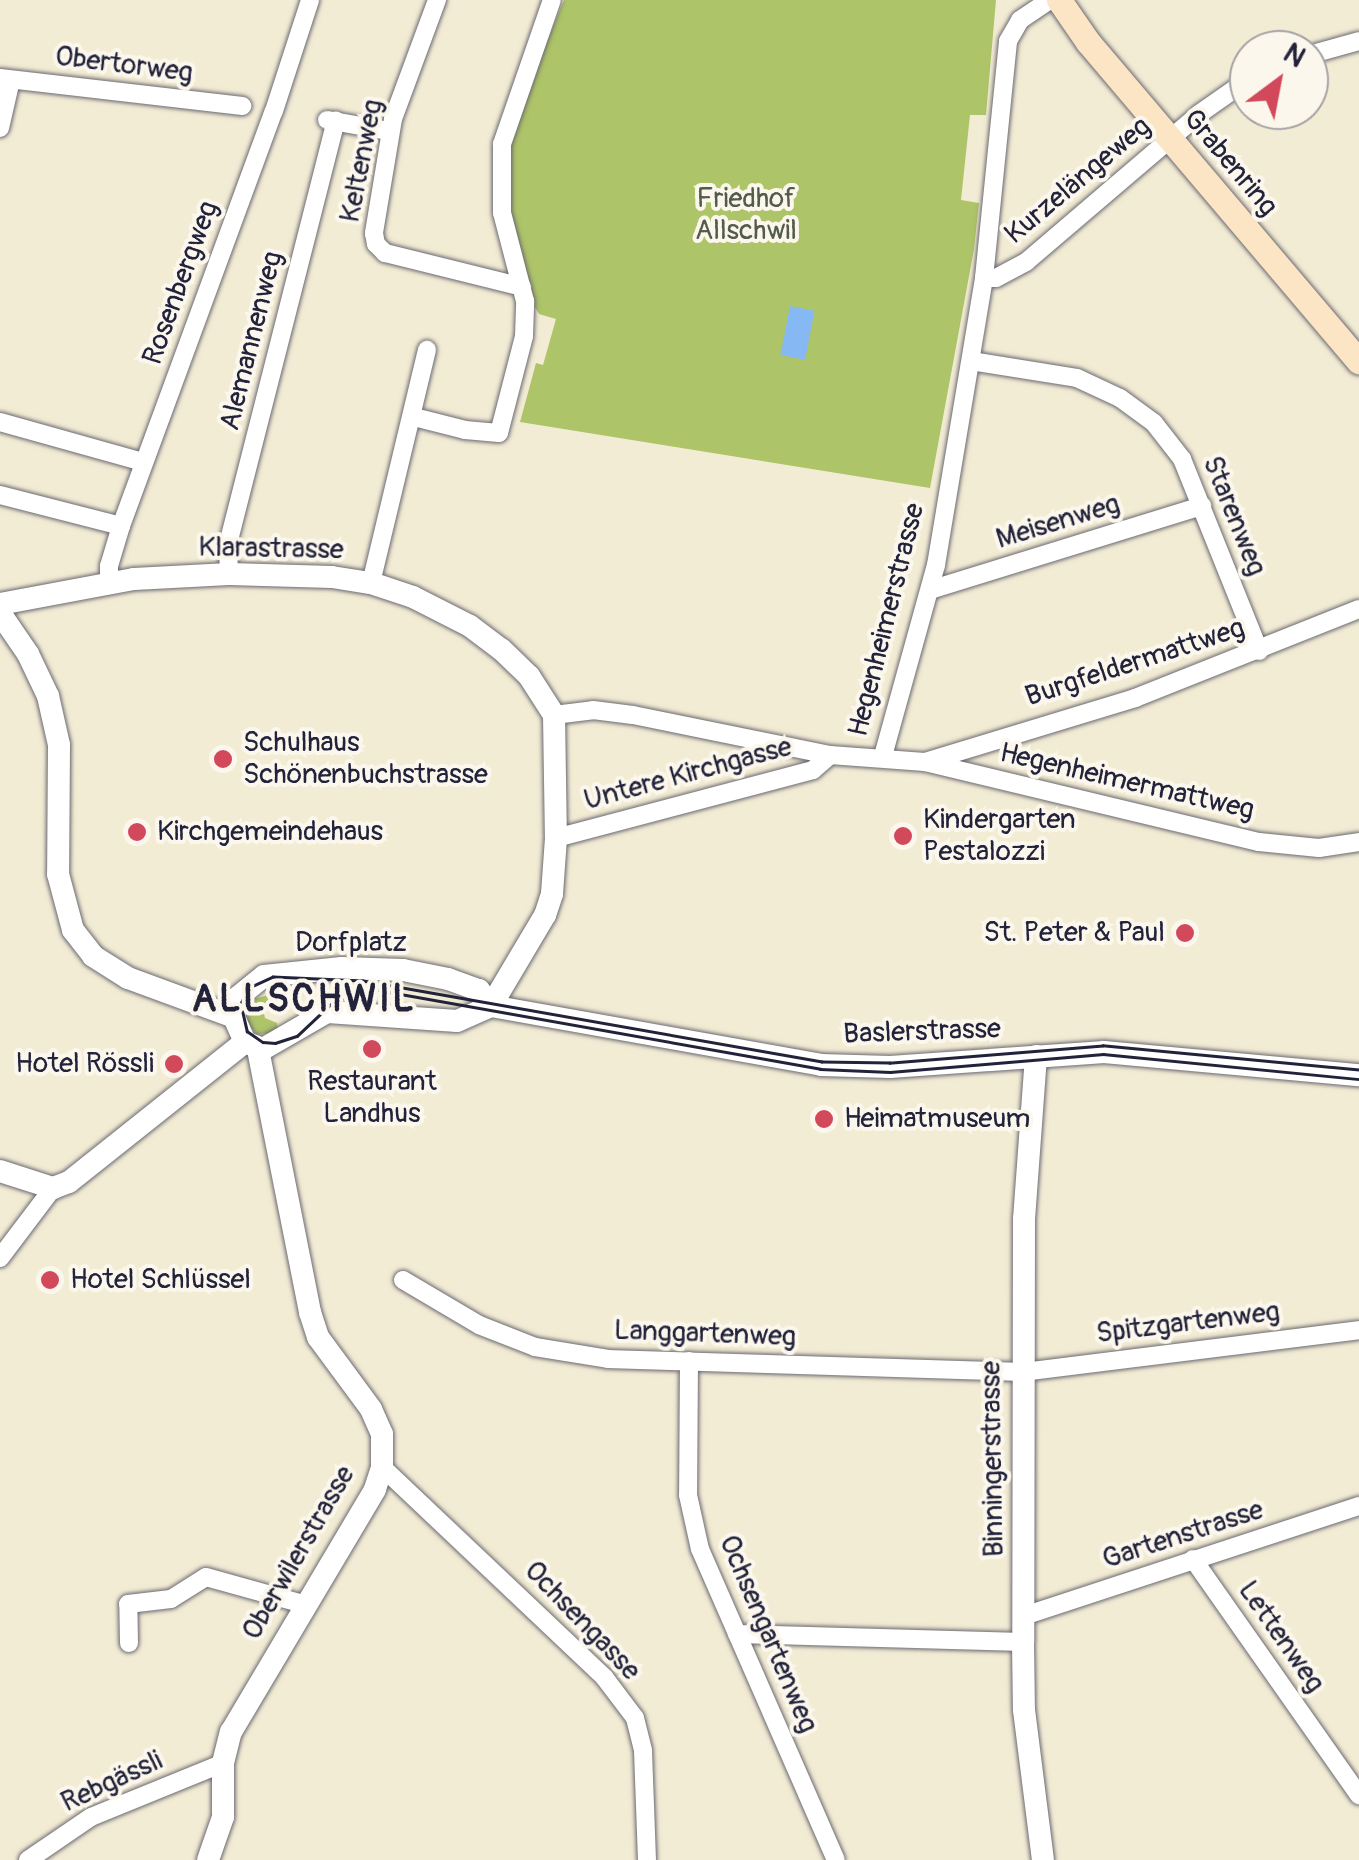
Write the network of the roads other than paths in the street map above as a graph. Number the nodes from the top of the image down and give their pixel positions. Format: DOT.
graph roads {
  1 [pos="310,0"];
  2 [pos="437,0"];
  3 [pos="552,0"];
  4 [pos="1050,0"];
  5 [pos="1059,0"];
  6 [pos="1359,41"];
  7 [pos="1329,49"];
  8 [pos="6,79"];
  9 [pos="1229,95"];
  10 [pos="242,106"];
  11 [pos="0,128"];
  12 [pos="383,130"];
  13 [pos="1171,140"];
  14 [pos="984,278"];
  15 [pos="522,287"];
  16 [pos="427,350"];
  17 [pos="971,361"];
  18 [pos="1359,362"];
  19 [pos="414,417"];
  20 [pos="0,422"];
  21 [pos="144,462"];
  22 [pos="0,494"];
  23 [pos="1202,506"];
  24 [pos="121,526"];
  25 [pos="229,574"];
  26 [pos="371,583"];
  27 [pos="109,585"];
  28 [pos="930,590"];
  29 [pos="0,604"];
  30 [pos="1359,610"];
  31 [pos="0,613"];
  32 [pos="1259,652"];
  33 [pos="554,715"];
  34 [pos="830,755"];
  35 [pos="883,756"];
  36 [pos="925,762"];
  37 [pos="556,838"];
  38 [pos="1359,842"];
  39 [pos="491,1006"];
  40 [pos="234,1017"];
  41 [pos="252,1046"];
  42 [pos="1036,1056"];
  43 [pos="1359,1075"];
  44 [pos="0,1171"];
  45 [pos="53,1188"];
  46 [pos="0,1258"];
  47 [pos="404,1280"];
  48 [pos="1359,1330"];
  49 [pos="688,1360"];
  50 [pos="1023,1372"];
  51 [pos="382,1467"];
  52 [pos="1359,1506"];
  53 [pos="1193,1559"];
  54 [pos="307,1605"];
  55 [pos="1024,1616"];
  56 [pos="738,1634"];
  57 [pos="1024,1642"];
  58 [pos="129,1643"];
  59 [pos="223,1763"];
  60 [pos="1359,1795"];
  61 [pos="28,1860"];
  62 [pos="208,1860"];
  63 [pos="646,1860"];
  64 [pos="836,1860"];
  65 [pos="1042,1860"];
  1 -- 21 [label="street, Rosenbergweg"];
  2 -- 15 [label="street, Keltenweg"];
  3 -- 15 [label="street"];
  4 -- 14 [label="street, Hegenheimerstrasse"];
  5 -- 13 [label="main road, Grabenring"];
  6 -- 7 [label="street"];
  8 -- 10 [label="street, Obertorweg"];
  8 -- 11 [label="street"];
  9 -- 13 [label="street, Kurzelängeweg"];
  12 -- 25 [label="street, Alemannenweg"];
  13 -- 14 [label="street, Kurzelängeweg"];
  13 -- 18 [label="main road, Grabenring"];
  14 -- 17 [label="street, Hegenheimerstrasse"];
  15 -- 19 [label="street"];
  16 -- 19 [label="street"];
  17 -- 23 [label="street, Starenweg"];
  17 -- 28 [label="street, Hegenheimerstrasse"];
  19 -- 26 [label="street"];
  20 -- 21 [label="street"];
  21 -- 24 [label="street, Rosenbergweg"];
  22 -- 24 [label="street"];
  23 -- 28 [label="street, Meisenweg"];
  23 -- 32 [label="street, Starenweg"];
  24 -- 27 [label="street, Rosenbergweg"];
  25 -- 26 [label="street, Klarastrasse"];
  25 -- 27 [label="street, Klarastrasse"];
  26 -- 33 [label="street, Klarastrasse"];
  27 -- 29 [label="street, Klarastrasse"];
  28 -- 35 [label="street, Hegenheimerstrasse"];
  30 -- 32 [label="street, Burgfeldermattweg"];
  31 -- 40 [label="street"];
  32 -- 36 [label="street, Burgfeldermattweg"];
  33 -- 34 [label="street, Hegenheimerstrasse"];
  33 -- 37 [label="street"];
  34 -- 35 [label="street, Hegenheimerstrasse"];
  34 -- 37 [label="street, Untere Kirchgasse"];
  35 -- 36 [label="street, Hegenheimermattweg"];
  36 -- 38 [label="street, Hegenheimermattweg"];
  37 -- 39 [label="street"];
  39 -- 40 [label="street, Dorfplatz"];
  39 -- 41 [label="street"];
  39 -- 42 [label="street, Baslerstrasse"];
  40 -- 41 [label="street"];
  41 -- 45 [label="street"];
  41 -- 51 [label="street, Oberwilerstrasse"];
  42 -- 43 [label="street, Baslerstrasse"];
  42 -- 50 [label="street, Binningerstrasse"];
  44 -- 45 [label="street"];
  45 -- 46 [label="street"];
  47 -- 49 [label="street, Langgartenweg"];
  48 -- 50 [label="street, Spitzgartenweg"];
  49 -- 50 [label="street, Langgartenweg"];
  49 -- 56 [label="street, Ochsengartenweg"];
  50 -- 55 [label="street, Binningerstrasse"];
  51 -- 54 [label="street, Oberwilerstrasse"];
  51 -- 63 [label="street, Ochsengasse"];
  52 -- 53 [label="street, Gartenstrasse"];
  53 -- 55 [label="street, Gartenstrasse"];
  53 -- 60 [label="street, Lettenweg"];
  54 -- 58 [label="street"];
  54 -- 59 [label="street, Oberwilerstrasse"];
  55 -- 57 [label="street, Binningerstrasse"];
  56 -- 57 [label="street"];
  56 -- 64 [label="street, Ochsengartenweg"];
  57 -- 65 [label="street, Binningerstrasse"];
  59 -- 61 [label="street, Rebgässli"];
  59 -- 62 [label="street, Oberwilerstrasse"];
}
